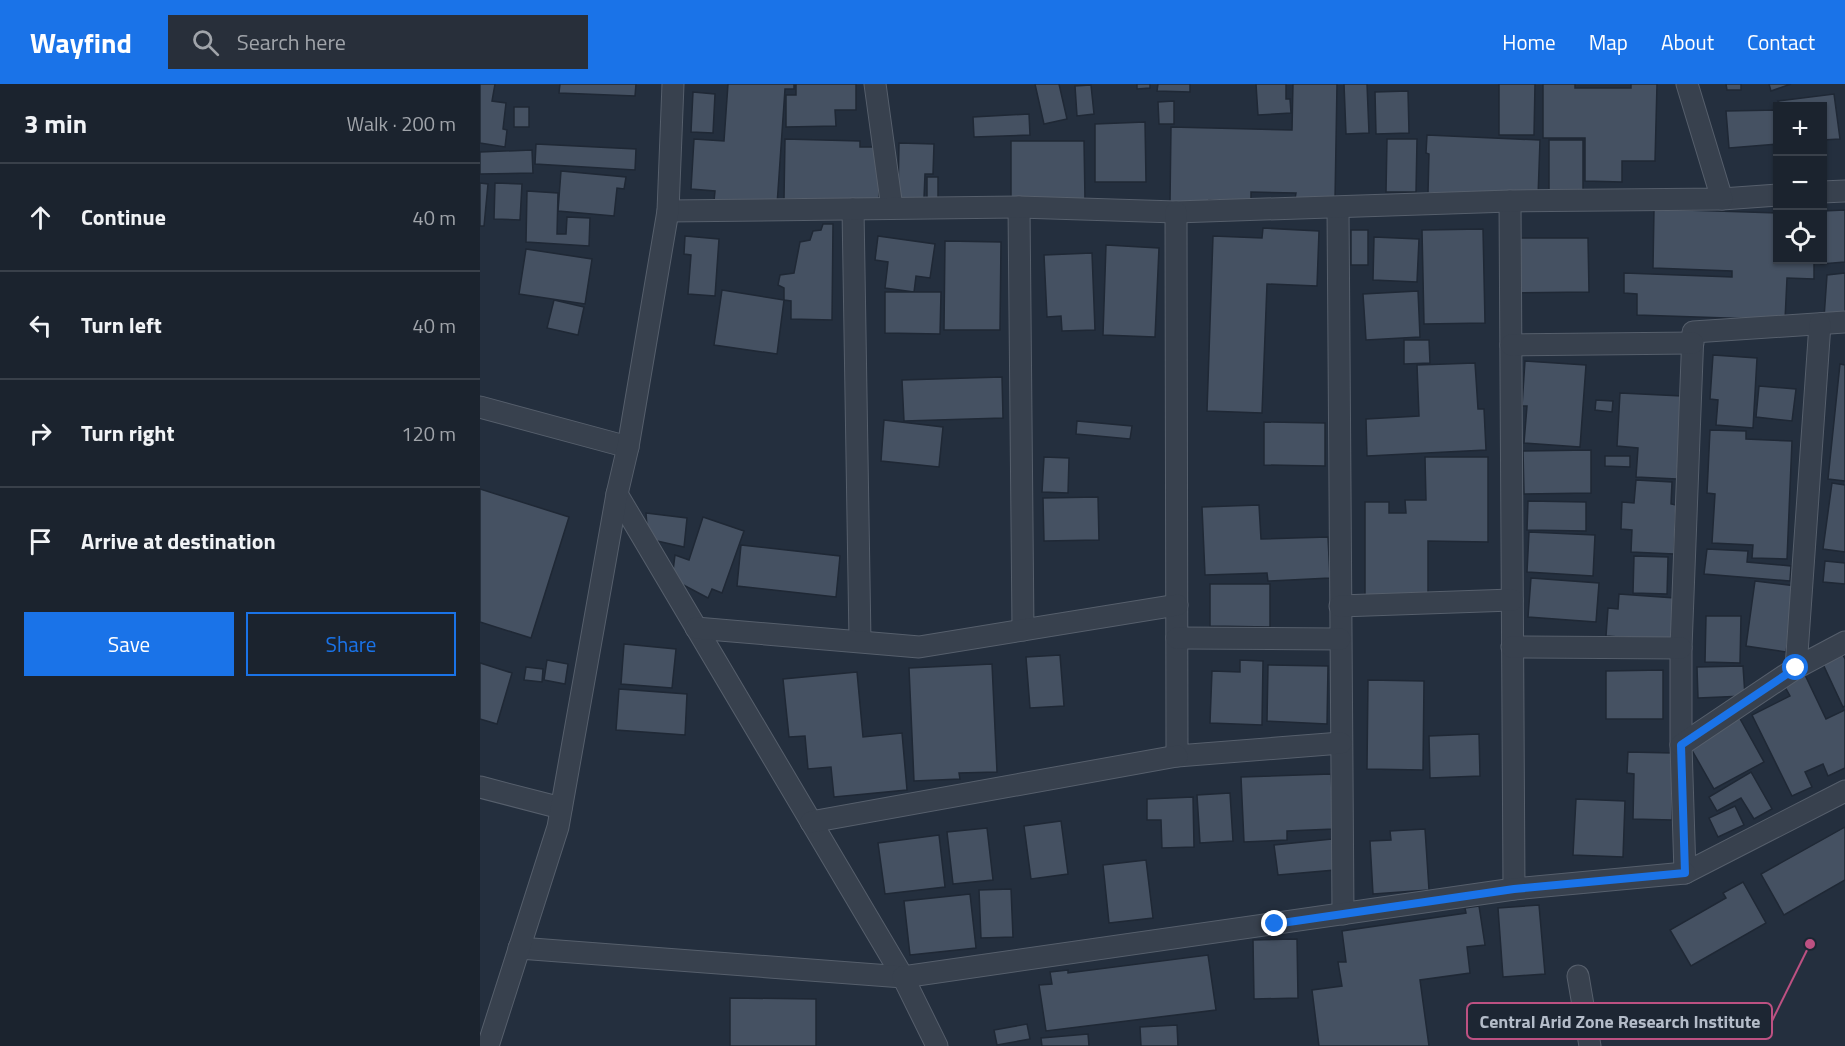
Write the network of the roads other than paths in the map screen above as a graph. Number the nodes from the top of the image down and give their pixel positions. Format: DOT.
graph roads {
  1 [pos="673,84"];
  2 [pos="875,84"];
  3 [pos="1687,84"];
  4 [pos="1845,191"];
  5 [pos="1827,192"];
  6 [pos="1773,195"];
  7 [pos="1722,199"];
  8 [pos="1510,201"];
  9 [pos="1019,207"];
  10 [pos="892,208"];
  11 [pos="1338,208"];
  12 [pos="853,209"];
  13 [pos="668,211"];
  14 [pos="1176,212"];
  15 [pos="1845,322"];
  16 [pos="1820,324"];
  17 [pos="1693,343"];
  18 [pos="1511,345"];
  19 [pos="480,407"];
  20 [pos="628,447"];
  21 [pos="617,494"];
  22 [pos="1512,600"];
  23 [pos="1177,604"];
  24 [pos="1340,606"];
  25 [pos="696,627"];
  26 [pos="1023,630"];
  27 [pos="1177,638"];
  28 [pos="1340,639"];
  29 [pos="860,641"];
  30 [pos="1845,642"];
  31 [pos="1512,647"];
  32 [pos="1682,648"];
  33 [pos="1796,668"];
  34 [pos="1341,743"];
  35 [pos="1681,745"];
  36 [pos="1177,756"];
  37 [pos="480,787"];
  38 [pos="1845,791"];
  39 [pos="561,808"];
  40 [pos="811,822"];
  41 [pos="1685,873"];
  42 [pos="1514,889"];
  43 [pos="1343,914"];
  44 [pos="519,948"];
  45 [pos="903,976"];
  46 [pos="1578,976"];
  47 [pos="488,1046"];
  48 [pos="937,1046"];
  49 [pos="1590,1046"];
  1 -- 13 [label="street"];
  2 -- 10 [label="street"];
  3 -- 7 [label="street"];
  4 -- 5 [label="street"];
  6 -- 7 [label="street"];
  7 -- 8 [label="street"];
  8 -- 11 [label="street"];
  8 -- 18 [label="street"];
  9 -- 10 [label="street"];
  9 -- 14 [label="street"];
  9 -- 26 [label="street"];
  10 -- 12 [label="street"];
  11 -- 14 [label="street"];
  11 -- 24 [label="street"];
  12 -- 13 [label="street"];
  12 -- 29 [label="street"];
  13 -- 20 [label="street"];
  14 -- 23 [label="street"];
  15 -- 16 [label="street"];
  16 -- 17 [label="street"];
  16 -- 33 [label="street"];
  17 -- 18 [label="street"];
  17 -- 32 [label="street"];
  18 -- 22 [label="street"];
  19 -- 20 [label="street"];
  20 -- 21 [label="street"];
  21 -- 25 [label="street"];
  21 -- 39 [label="street"];
  22 -- 24 [label="street"];
  22 -- 31 [label="street"];
  23 -- 26 [label="street"];
  23 -- 27 [label="street"];
  24 -- 28 [label="street"];
  25 -- 29 [label="street"];
  25 -- 40 [label="street"];
  26 -- 29 [label="street"];
  27 -- 28 [label="street"];
  27 -- 36 [label="street"];
  28 -- 34 [label="street"];
  30 -- 33 [label="street"];
  31 -- 32 [label="street"];
  31 -- 42 [label="street"];
  32 -- 35 [label="street"];
  33 -- 35 [label="street"];
  34 -- 36 [label="street"];
  34 -- 43 [label="street"];
  35 -- 41 [label="street"];
  36 -- 40 [label="street"];
  37 -- 39 [label="street"];
  38 -- 41 [label="street"];
  39 -- 44 [label="street"];
  40 -- 45 [label="street"];
  41 -- 42 [label="street"];
  42 -- 43 [label="street"];
  43 -- 45 [label="street"];
  44 -- 45 [label="street"];
  44 -- 47 [label="street"];
  45 -- 48 [label="street"];
  46 -- 49 [label="street"];
}
